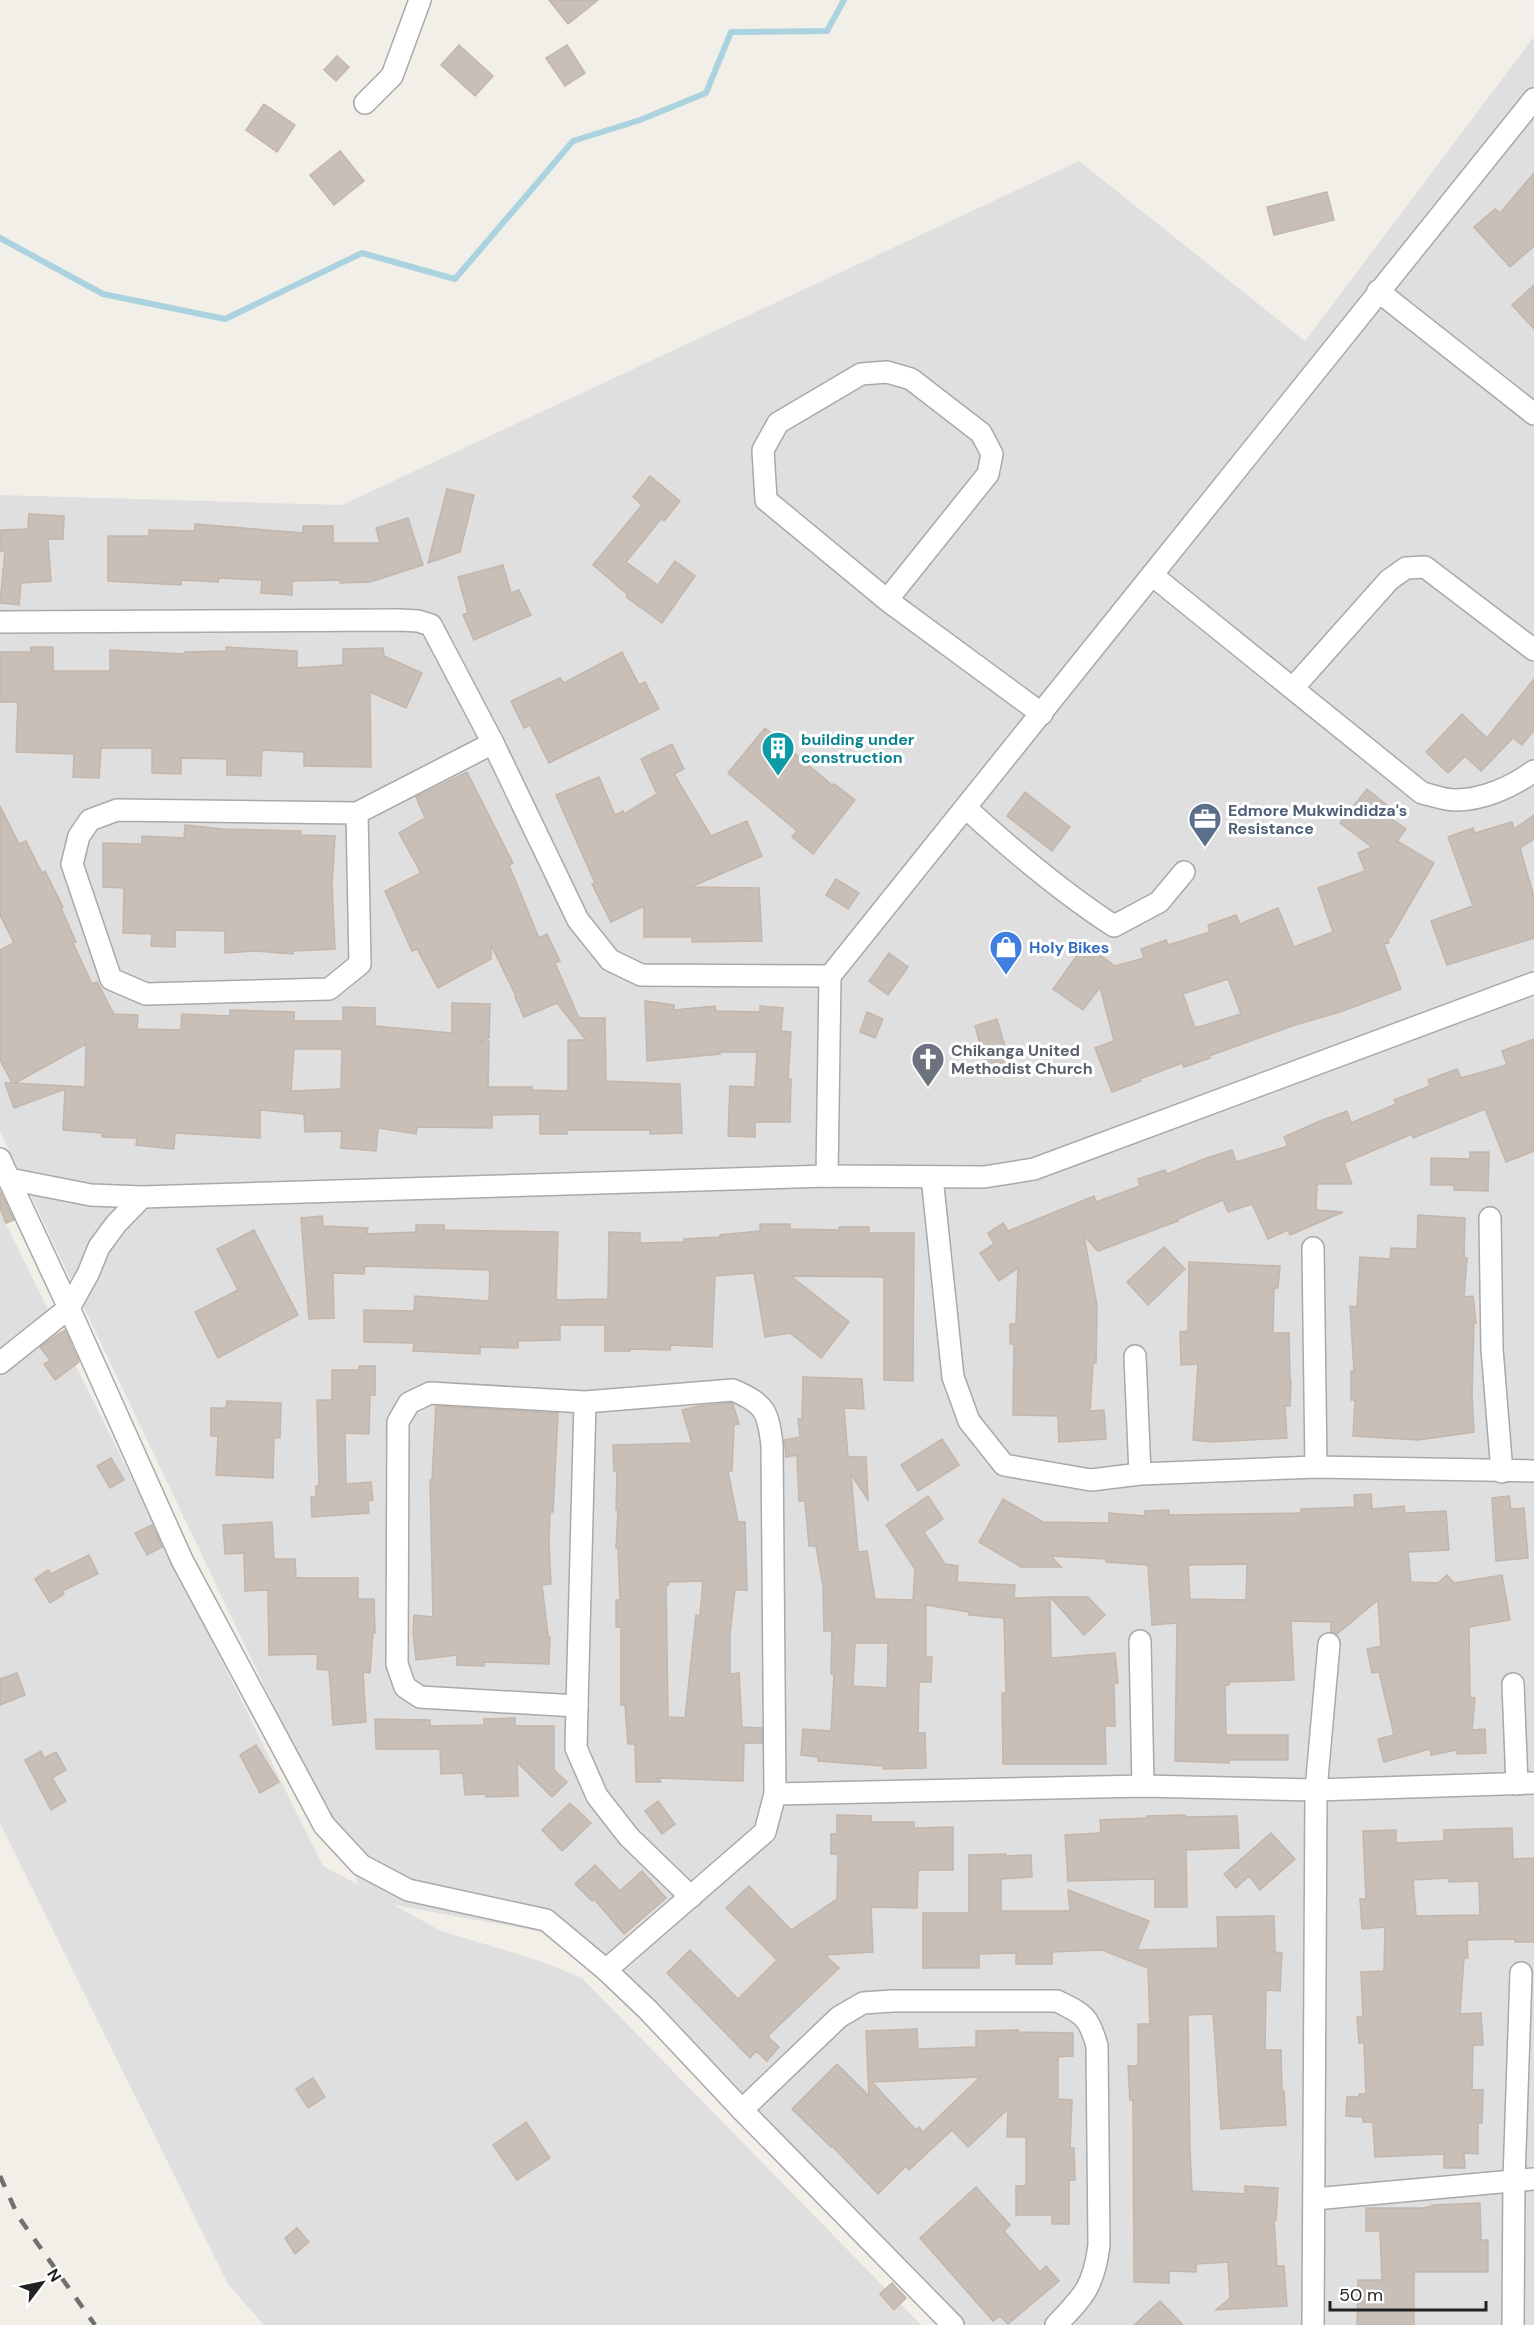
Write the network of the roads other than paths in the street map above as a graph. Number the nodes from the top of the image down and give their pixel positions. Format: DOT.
graph roads {
  1 [pos="420,0"];
  2 [pos="1534,99"];
  3 [pos="365,103"];
  4 [pos="1378,291"];
  5 [pos="1532,408"];
  6 [pos="1152,575"];
  7 [pos="887,600"];
  8 [pos="0,622"];
  9 [pos="1534,650"];
  10 [pos="1293,688"];
  11 [pos="1042,714"];
  12 [pos="493,743"];
  13 [pos="1534,771"];
  14 [pos="966,808"];
  15 [pos="357,813"];
  16 [pos="1184,872"];
  17 [pos="830,976"];
  18 [pos="1534,983"];
  19 [pos="3,1167"];
  20 [pos="827,1176"];
  21 [pos="932,1177"];
  22 [pos="142,1197"];
  23 [pos="1490,1218"];
  24 [pos="1313,1248"];
  25 [pos="69,1308"];
  26 [pos="1136,1356"];
  27 [pos="0,1364"];
  28 [pos="585,1401"];
  29 [pos="1316,1467"];
  30 [pos="1534,1471"];
  31 [pos="1503,1472"];
  32 [pos="1140,1474"];
  33 [pos="1140,1641"];
  34 [pos="1329,1644"];
  35 [pos="1513,1684"];
  36 [pos="577,1706"];
  37 [pos="1526,1784"];
  38 [pos="1143,1786"];
  39 [pos="1316,1790"];
  40 [pos="774,1794"];
  41 [pos="691,1897"];
  42 [pos="606,1970"];
  43 [pos="1521,1972"];
  44 [pos="742,2110"];
  45 [pos="1524,2179"];
  46 [pos="1314,2199"];
  47 [pos="953,2325"];
  48 [pos="1056,2325"];
  49 [pos="1312,2325"];
  50 [pos="1513,2325"];
  1 -- 3 [label="street"];
  2 -- 4 [label="street"];
  4 -- 5 [label="street"];
  4 -- 6 [label="street"];
  6 -- 10 [label="street"];
  6 -- 11 [label="street"];
  7 -- 7 [label="street"];
  7 -- 11 [label="street"];
  8 -- 12 [label="street"];
  9 -- 10 [label="street"];
  10 -- 13 [label="street"];
  11 -- 14 [label="street"];
  12 -- 15 [label="street"];
  12 -- 17 [label="street"];
  14 -- 16 [label="street"];
  14 -- 17 [label="street"];
  15 -- 15 [label="street"];
  17 -- 20 [label="street"];
  18 -- 21 [label="street"];
  19 -- 22 [label="street"];
  19 -- 25 [label="street"];
  20 -- 21 [label="street"];
  20 -- 22 [label="street"];
  21 -- 32 [label="street"];
  22 -- 25 [label="street"];
  23 -- 31 [label="street"];
  24 -- 29 [label="street"];
  25 -- 27 [label="street"];
  25 -- 42 [label="street"];
  26 -- 32 [label="street"];
  28 -- 36 [label="street"];
  28 -- 36 [label="street"];
  28 -- 40 [label="street"];
  29 -- 31 [label="street"];
  29 -- 32 [label="street"];
  30 -- 31 [label="street"];
  33 -- 38 [label="street"];
  34 -- 39 [label="street"];
  35 -- 37 [label="street"];
  36 -- 41 [label="street"];
  37 -- 39 [label="street"];
  38 -- 39 [label="street"];
  38 -- 40 [label="street"];
  39 -- 46 [label="street"];
  40 -- 41 [label="street"];
  41 -- 42 [label="street"];
  42 -- 44 [label="street"];
  43 -- 45 [label="street"];
  44 -- 47 [label="street"];
  44 -- 48 [label="street"];
  45 -- 46 [label="street"];
  45 -- 50 [label="street"];
  46 -- 49 [label="street"];
}
